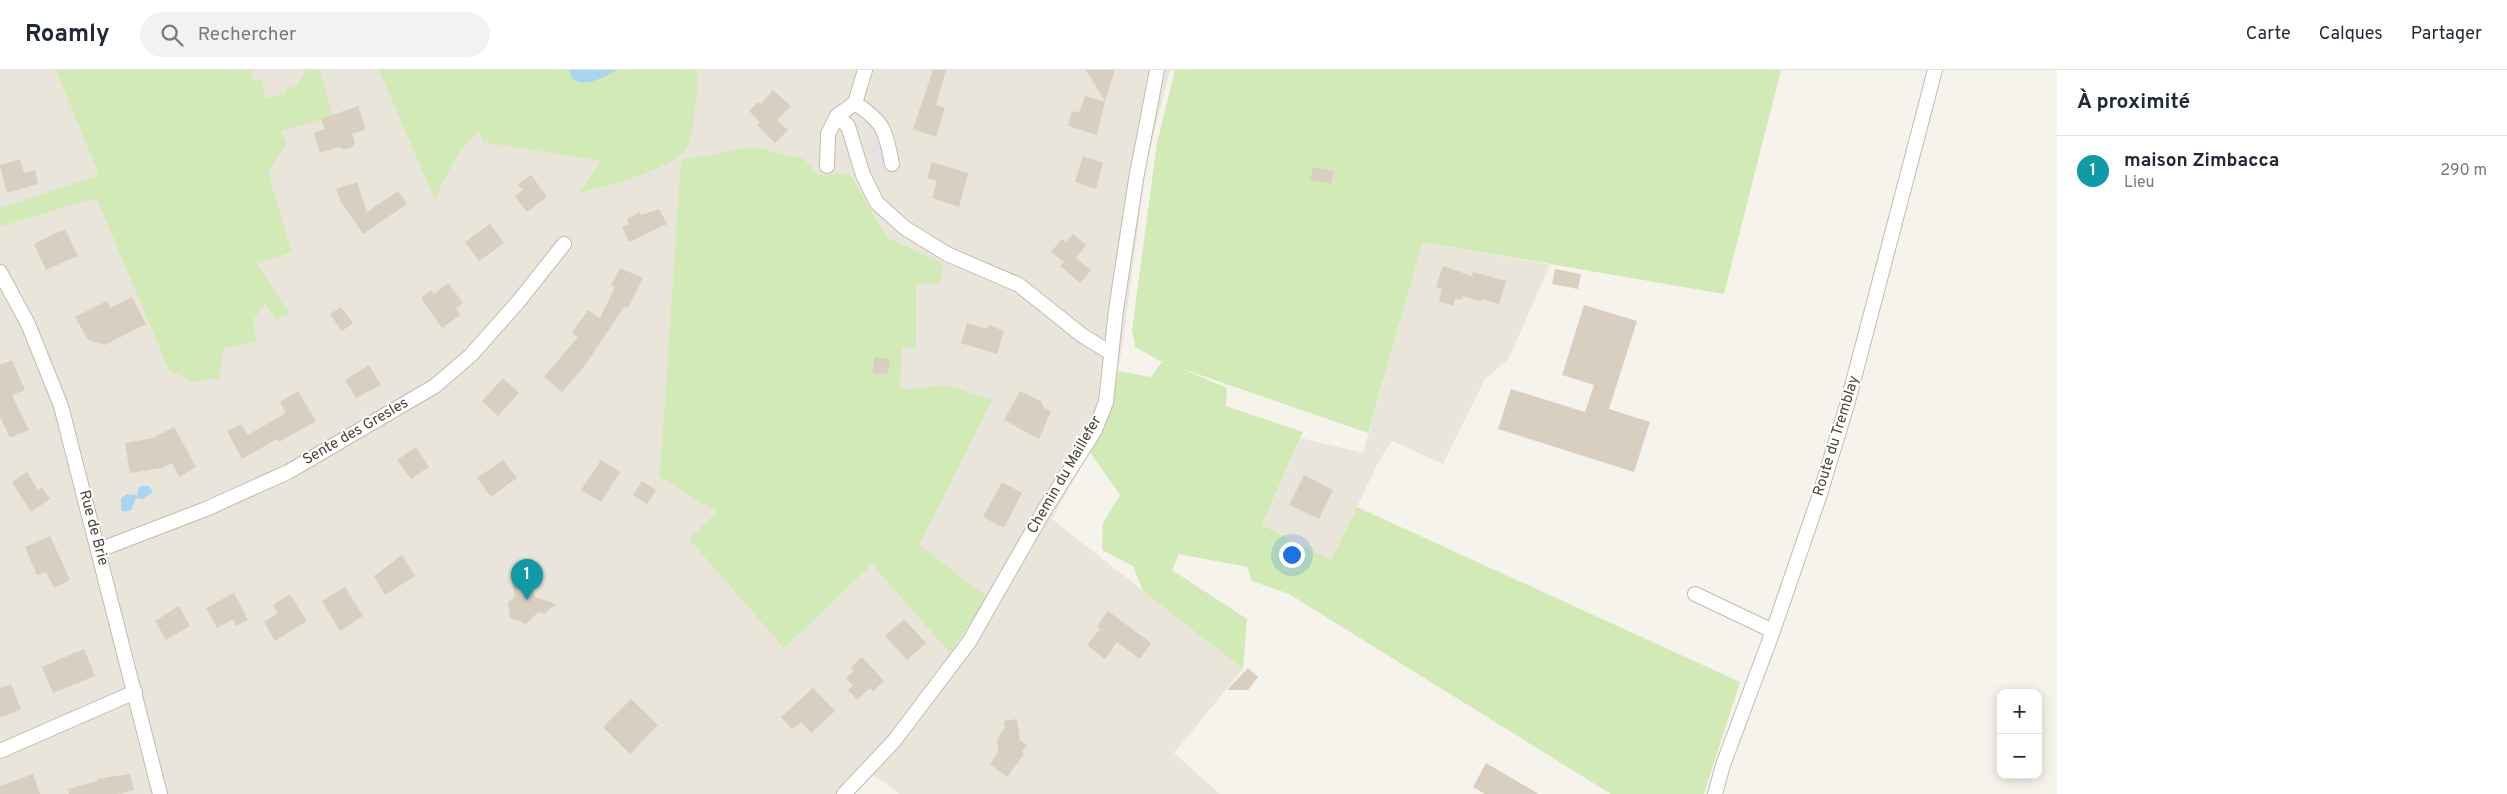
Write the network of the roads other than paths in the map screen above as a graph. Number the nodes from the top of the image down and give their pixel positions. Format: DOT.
graph roads {
  1 [pos="865,70"];
  2 [pos="1157,70"];
  3 [pos="1935,70"];
  4 [pos="855,103"];
  5 [pos="838,116"];
  6 [pos="892,164"];
  7 [pos="827,166"];
  8 [pos="564,244"];
  9 [pos="0,272"];
  10 [pos="1111,353"];
  11 [pos="99,550"];
  12 [pos="1695,594"];
  13 [pos="1773,631"];
  14 [pos="135,692"];
  15 [pos="0,750"];
  16 [pos="160,794"];
  17 [pos="844,794"];
  18 [pos="1715,794"];
  1 -- 4 [label="street"];
  2 -- 10 [label="street, Chemin du Maillefer"];
  3 -- 13 [label="street, Route du Tremblay"];
  4 -- 5 [label="street"];
  4 -- 6 [label="street"];
  5 -- 7 [label="street"];
  5 -- 10 [label="street"];
  8 -- 11 [label="street, Sente des Gresles"];
  9 -- 11 [label="street, Rue de Brie"];
  10 -- 17 [label="street, Chemin du Maillefer"];
  11 -- 14 [label="street, Rue de Brie"];
  12 -- 13 [label="street"];
  13 -- 18 [label="street, Route du Tremblay"];
  14 -- 15 [label="street"];
  14 -- 16 [label="street, Rue de Brie"];
}
